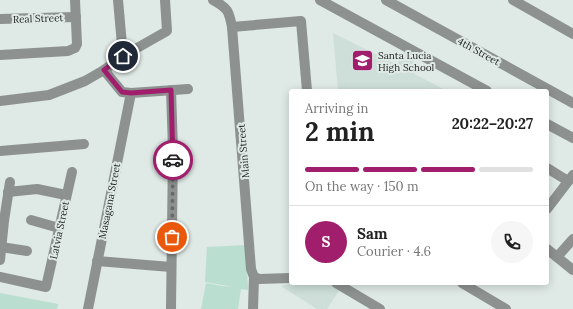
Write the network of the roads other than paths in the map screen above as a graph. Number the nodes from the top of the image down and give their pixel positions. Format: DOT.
graph roads {
  1 [pos="75,0"];
  2 [pos="118,0"];
  3 [pos="165,0"];
  4 [pos="213,0"];
  5 [pos="320,0"];
  6 [pos="386,0"];
  7 [pos="513,0"];
  8 [pos="76,17"];
  9 [pos="0,19"];
  10 [pos="232,27"];
  11 [pos="573,34"];
  12 [pos="0,55"];
  13 [pos="123,56"];
  14 [pos="104,70"];
  15 [pos="188,89"];
  16 [pos="307,89"];
  17 [pos="483,89"];
  18 [pos="548,89"];
  19 [pos="171,90"];
  20 [pos="549,90"];
  21 [pos="131,93"];
  22 [pos="0,101"];
  23 [pos="573,103"];
  24 [pos="549,125"];
  25 [pos="573,138"];
  26 [pos="84,144"];
  27 [pos="0,151"];
  28 [pos="549,169"];
  29 [pos="72,172"];
  30 [pos="571,178"];
  31 [pos="10,182"];
  32 [pos="8,192"];
  33 [pos="66,196"];
  34 [pos="549,206"];
  35 [pos="31,220"];
  36 [pos="2,221"];
  37 [pos="59,228"];
  38 [pos="573,238"];
  39 [pos="1,247"];
  40 [pos="27,251"];
  41 [pos="549,251"];
  42 [pos="557,258"];
  43 [pos="0,260"];
  44 [pos="98,262"];
  45 [pos="172,267"];
  46 [pos="573,270"];
  47 [pos="0,277"];
  48 [pos="254,277"];
  49 [pos="289,278"];
  50 [pos="339,285"];
  51 [pos="465,285"];
  52 [pos="88,309"];
  53 [pos="171,309"];
  54 [pos="254,309"];
  55 [pos="380,309"];
  56 [pos="506,309"];
  1 -- 8 [label="street"];
  2 -- 13 [label="street"];
  3 -- 13 [label="street"];
  4 -- 10 [label="street, Main Street"];
  5 -- 17 [label="street"];
  6 -- 18 [label="street, 4th Street"];
  7 -- 11 [label="street"];
  8 -- 9 [label="street, Real Street"];
  8 -- 12 [label="street"];
  10 -- 16 [label="street"];
  10 -- 48 [label="street, Main Street"];
  13 -- 14 [label="street"];
  14 -- 21 [label="street"];
  14 -- 22 [label="street"];
  15 -- 19 [label="street"];
  19 -- 21 [label="street"];
  19 -- 45 [label="street"];
  20 -- 23 [label="street, 4th Street"];
  21 -- 44 [label="street, Masagana Street"];
  24 -- 25 [label="street"];
  26 -- 27 [label="street"];
  28 -- 30 [label="street"];
  29 -- 33 [label="street, Latvia Street"];
  30 -- 34 [label="street"];
  31 -- 32 [label="street"];
  32 -- 33 [label="street"];
  32 -- 36 [label="street"];
  33 -- 37 [label="street, Latvia Street"];
  35 -- 37 [label="street"];
  36 -- 39 [label="street"];
  37 -- 47 [label="street, Latvia Street"];
  38 -- 42 [label="street"];
  39 -- 40 [label="street"];
  39 -- 43 [label="street"];
  41 -- 42 [label="street"];
  42 -- 46 [label="street"];
  44 -- 45 [label="street"];
  44 -- 52 [label="street, Masagana Street"];
  45 -- 53 [label="street"];
  48 -- 49 [label="street"];
  48 -- 54 [label="street, Main Street"];
  50 -- 55 [label="street"];
  51 -- 56 [label="street"];
}
